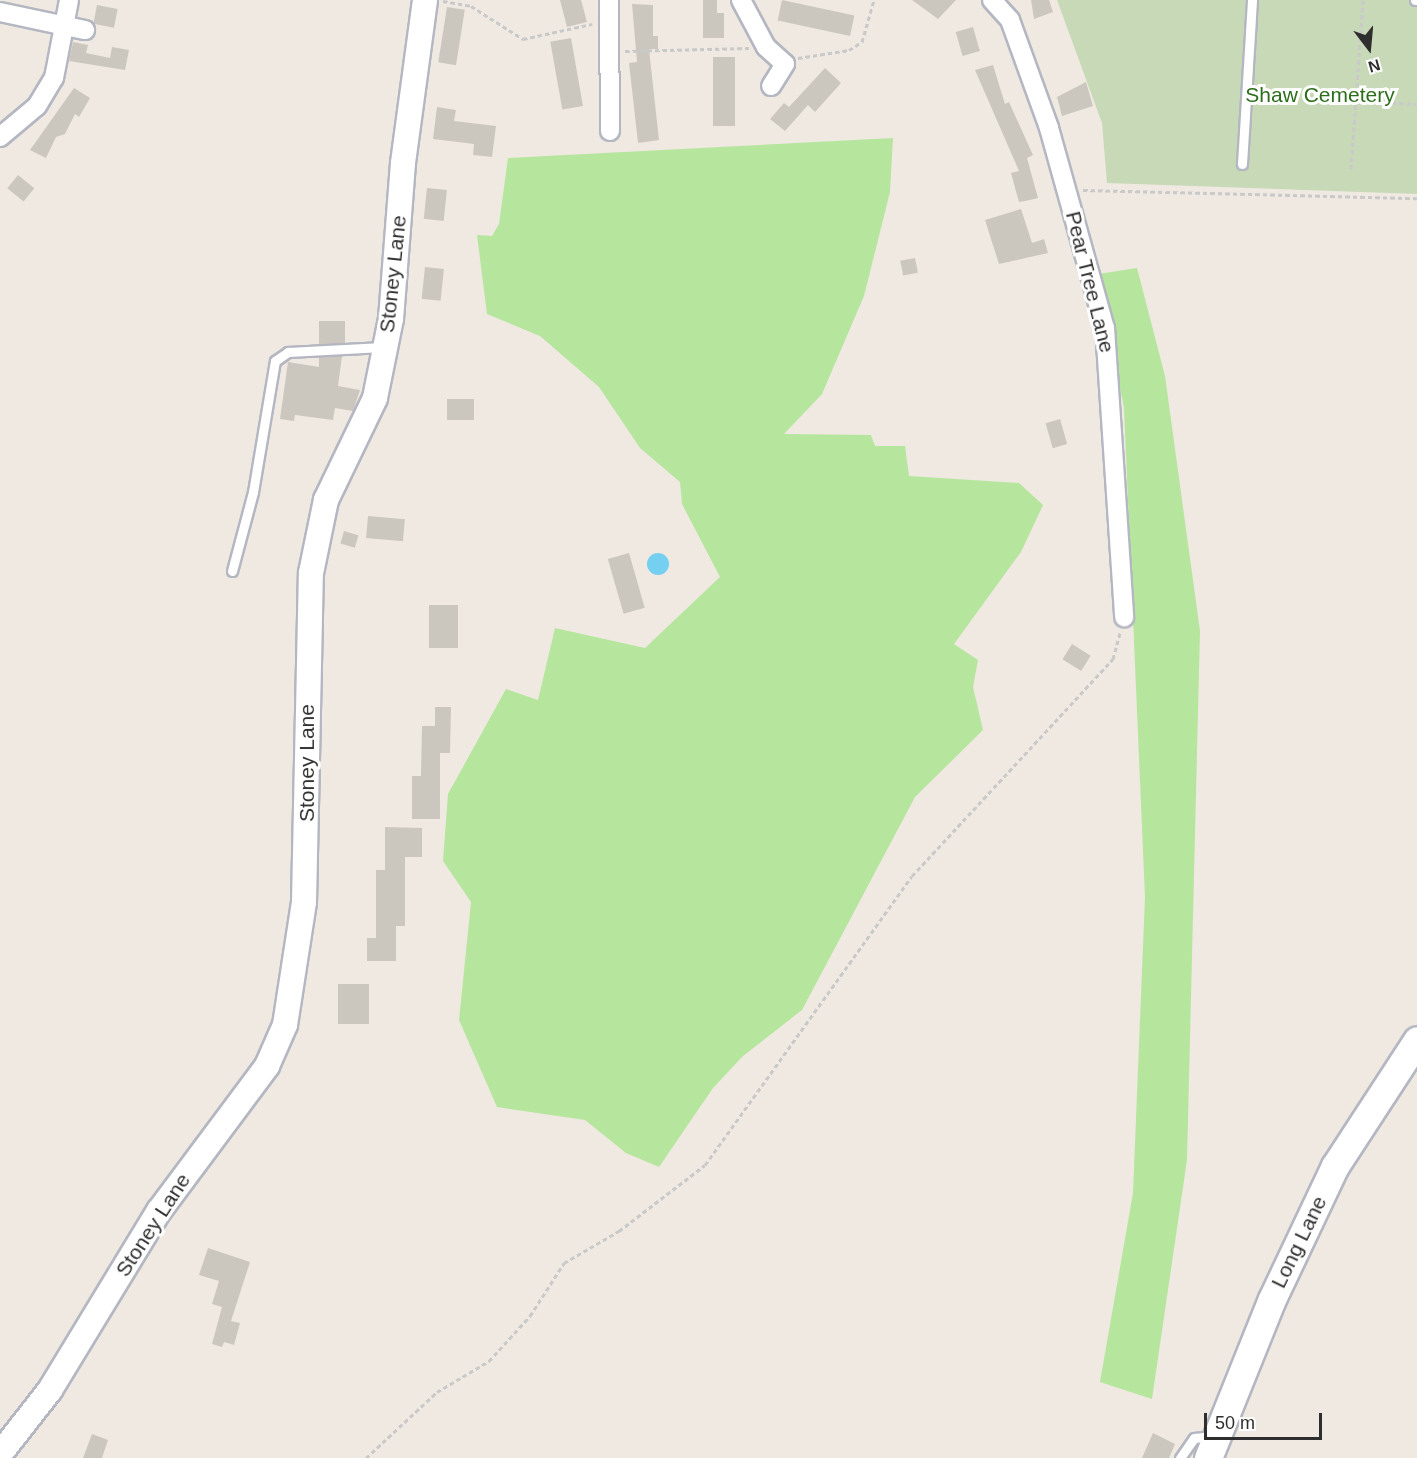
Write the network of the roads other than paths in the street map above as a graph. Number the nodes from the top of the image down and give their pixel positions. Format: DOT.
graph roads {
  1 [pos="69,0"];
  2 [pos="425,0"];
  3 [pos="609,0"];
  4 [pos="741,0"];
  5 [pos="1252,0"];
  6 [pos="995,1"];
  7 [pos="0,12"];
  8 [pos="64,25"];
  9 [pos="85,30"];
  10 [pos="771,86"];
  11 [pos="610,131"];
  12 [pos="0,137"];
  13 [pos="1242,164"];
  14 [pos="385,347"];
  15 [pos="232,571"];
  16 [pos="1124,617"];
  17 [pos="1416,1042"];
  18 [pos="1212,1447"];
  19 [pos="0,1454"];
  20 [pos="1180,1458"];
  1 -- 8 [label="street"];
  2 -- 14 [label="street, Stoney Lane"];
  3 -- 11 [label="street"];
  4 -- 10 [label="street"];
  5 -- 13 [label="lane"];
  6 -- 16 [label="street, Pear Tree Lane"];
  7 -- 8 [label="street"];
  8 -- 9 [label="street"];
  8 -- 12 [label="street"];
  14 -- 15 [label="lane"];
  14 -- 19 [label="street, Stoney Lane"];
  17 -- 18 [label="main road, Long Lane"];
  18 -- 20 [label="lane"];
}
